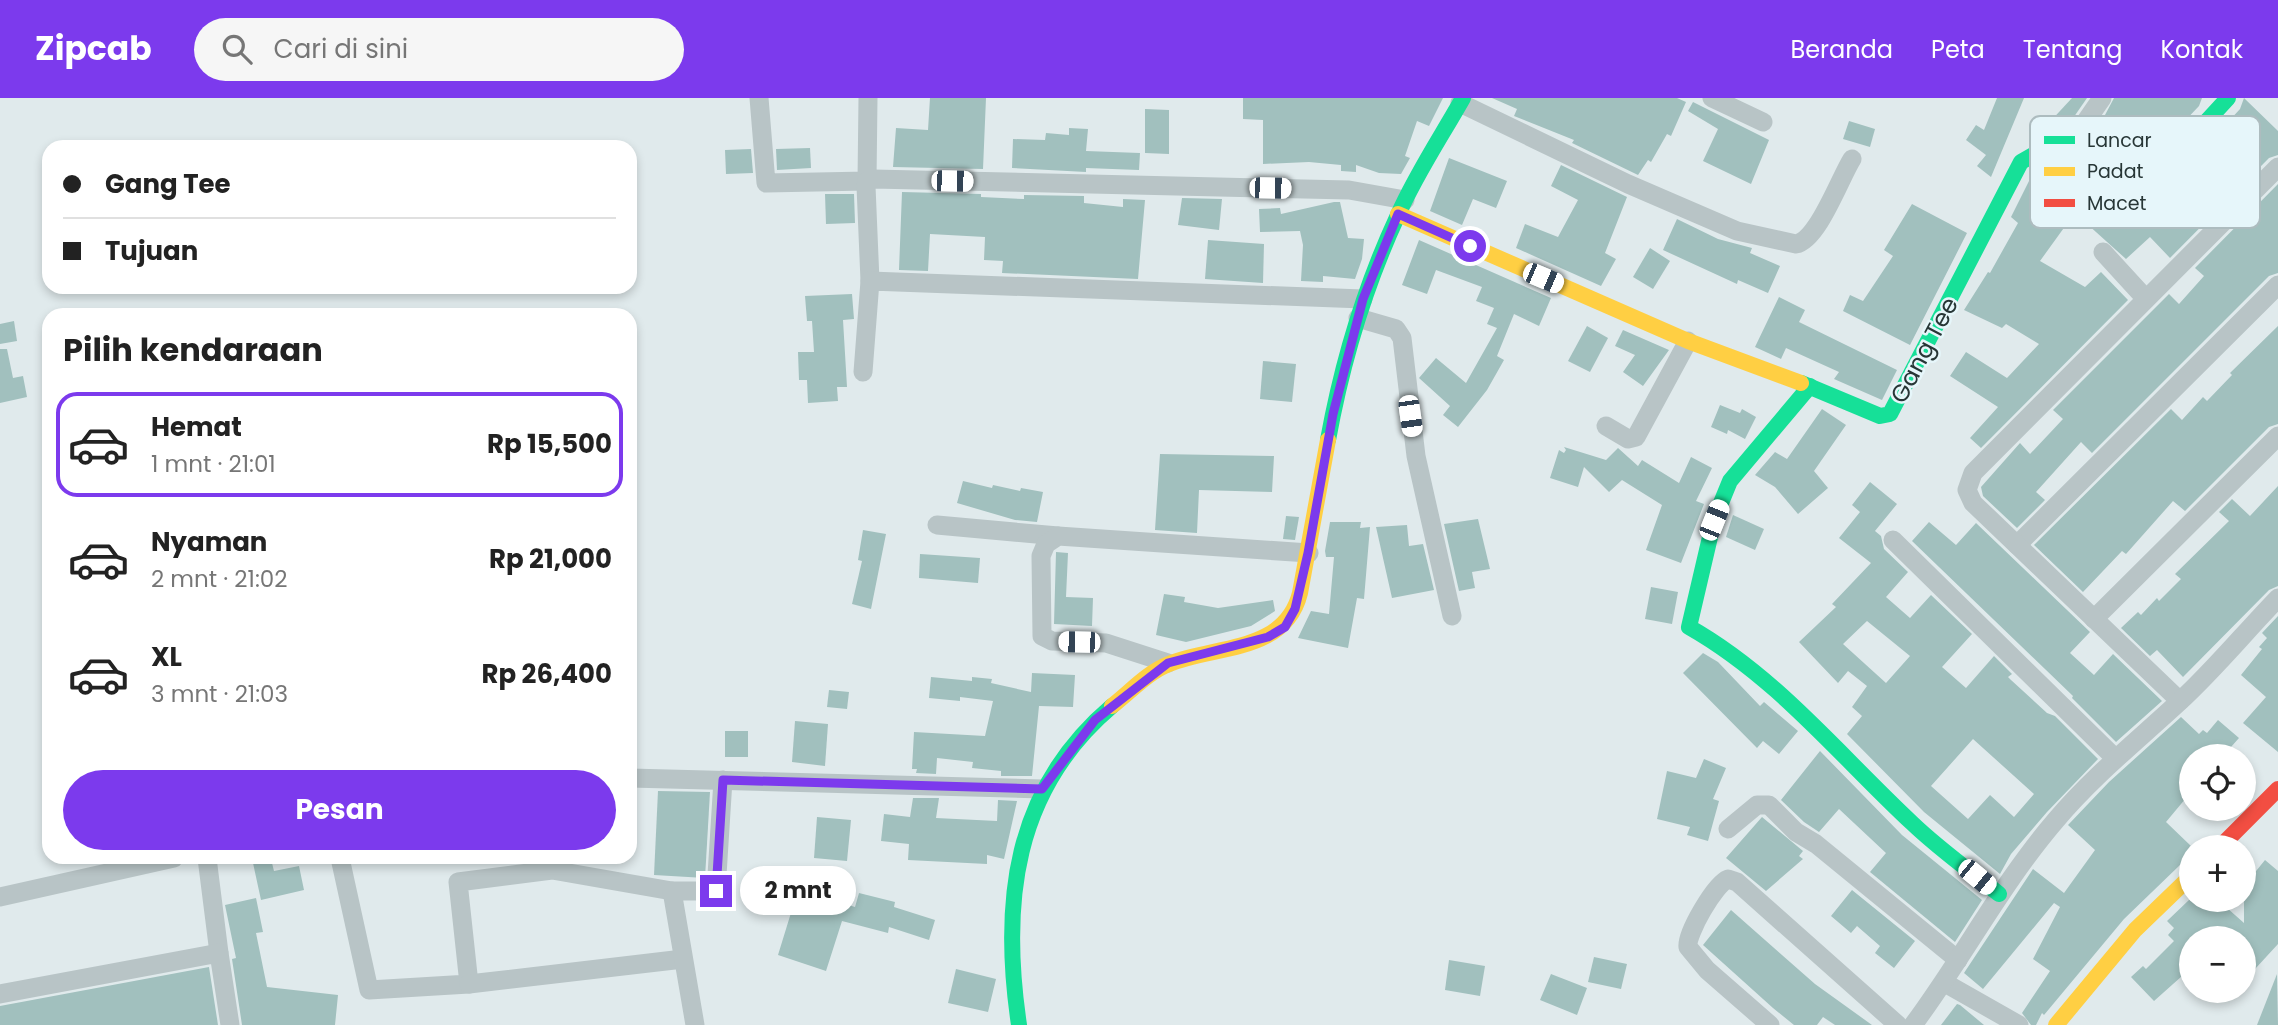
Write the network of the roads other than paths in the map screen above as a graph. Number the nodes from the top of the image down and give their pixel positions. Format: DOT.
graph roads {
  1 [pos="759,98"];
  2 [pos="868,98"];
  3 [pos="1712,98"];
  4 [pos="2102,98"];
  5 [pos="2228,98"];
  6 [pos="1462,100"];
  7 [pos="2090,116"];
  8 [pos="2211,116"];
  9 [pos="1763,122"];
  10 [pos="2030,157"];
  11 [pos="1852,159"];
  12 [pos="2278,167"];
  13 [pos="867,181"];
  14 [pos="2260,185"];
  15 [pos="1402,207"];
  16 [pos="2217,228"];
  17 [pos="2103,252"];
  18 [pos="870,281"];
  19 [pos="2278,285"];
  20 [pos="2147,299"];
  21 [pos="1360,309"];
  22 [pos="1688,341"];
  23 [pos="863,372"];
  24 [pos="1810,386"];
  25 [pos="1606,426"];
  26 [pos="2278,436"];
  27 [pos="937,525"];
  28 [pos="1058,536"];
  29 [pos="1893,540"];
  30 [pos="2017,545"];
  31 [pos="1308,553"];
  32 [pos="2278,598"];
  33 [pos="1452,616"];
  34 [pos="2094,619"];
  35 [pos="1168,663"];
  36 [pos="2180,702"];
  37 [pos="2114,757"];
  38 [pos="637,778"];
  39 [pos="723,780"];
  40 [pos="1042,789"];
  41 [pos="2278,789"];
  42 [pos="1728,828"];
  43 [pos="2232,835"];
  44 [pos="147,864"];
  45 [pos="208,864"];
  46 [pos="341,864"];
  47 [pos="2179,887"];
  48 [pos="672,891"];
  49 [pos="1999,894"];
  50 [pos="0,897"];
  51 [pos="219,953"];
  52 [pos="683,958"];
  53 [pos="1958,960"];
  54 [pos="1945,983"];
  55 [pos="469,984"];
  56 [pos="0,993"];
  57 [pos="230,1025"];
  58 [pos="695,1025"];
  59 [pos="1019,1025"];
  60 [pos="1770,1025"];
  61 [pos="1898,1025"];
  62 [pos="1913,1025"];
  63 [pos="2019,1025"];
  64 [pos="2056,1025"];
  1 -- 13 [label="street"];
  2 -- 13 [label="street"];
  3 -- 9 [label="street"];
  4 -- 7 [label="street"];
  5 -- 8 [label="street"];
  6 -- 11 [label="street"];
  6 -- 15 [label="street"];
  10 -- 24 [label="street, Gang Tee"];
  12 -- 14 [label="street"];
  13 -- 15 [label="street"];
  13 -- 18 [label="street"];
  15 -- 21 [label="street"];
  15 -- 22 [label="street, Gang Tee"];
  16 -- 20 [label="street"];
  17 -- 20 [label="street"];
  18 -- 21 [label="street"];
  18 -- 23 [label="street"];
  19 -- 30 [label="street"];
  20 -- 30 [label="street"];
  21 -- 31 [label="street"];
  21 -- 33 [label="street"];
  22 -- 24 [label="street, Gang Tee"];
  22 -- 25 [label="street"];
  24 -- 49 [label="street"];
  26 -- 34 [label="street"];
  27 -- 28 [label="street"];
  28 -- 31 [label="street"];
  28 -- 35 [label="street"];
  29 -- 37 [label="street"];
  30 -- 34 [label="street"];
  31 -- 35 [label="street"];
  32 -- 36 [label="street"];
  34 -- 36 [label="street"];
  35 -- 40 [label="street"];
  36 -- 37 [label="street"];
  37 -- 49 [label="street"];
  38 -- 39 [label="street"];
  39 -- 40 [label="street"];
  39 -- 48 [label="street"];
  40 -- 59 [label="street"];
  41 -- 43 [label="street"];
  42 -- 53 [label="street"];
  44 -- 50 [label="street"];
  45 -- 51 [label="street"];
  46 -- 55 [label="street"];
  47 -- 64 [label="street"];
  48 -- 52 [label="street"];
  48 -- 55 [label="street"];
  49 -- 53 [label="street"];
  51 -- 56 [label="street"];
  51 -- 57 [label="street"];
  52 -- 55 [label="street"];
  52 -- 58 [label="street"];
  53 -- 54 [label="street"];
  54 -- 62 [label="street"];
  54 -- 63 [label="street"];
  60 -- 61 [label="street"];
}
